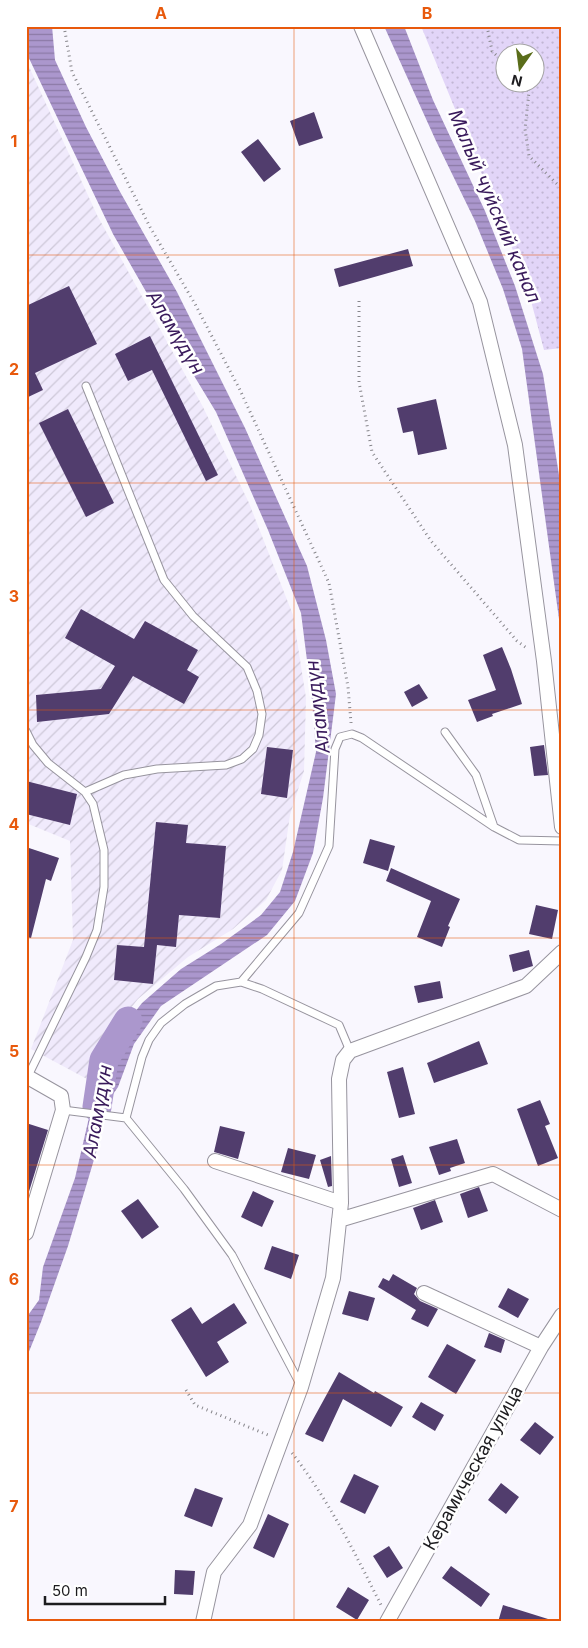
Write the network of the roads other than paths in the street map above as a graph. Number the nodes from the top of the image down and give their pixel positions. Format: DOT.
graph roads {
  1 [pos="360,26"];
  2 [pos="86,386"];
  3 [pos="26,731"];
  4 [pos="445,732"];
  5 [pos="85,792"];
  6 [pos="494,827"];
  7 [pos="562,827"];
  8 [pos="562,841"];
  9 [pos="562,952"];
  10 [pos="241,982"];
  11 [pos="350,1051"];
  12 [pos="27,1076"];
  13 [pos="63,1110"];
  14 [pos="122,1118"];
  15 [pos="215,1161"];
  16 [pos="341,1203"];
  17 [pos="562,1210"];
  18 [pos="339,1220"];
  19 [pos="26,1234"];
  20 [pos="424,1293"];
  21 [pos="562,1315"];
  22 [pos="541,1347"];
  23 [pos="301,1387"];
  24 [pos="388,1620"];
  25 [pos="203,1622"];
  1 -- 7 [label="street"];
  2 -- 5 [label="lane"];
  3 -- 5 [label="lane"];
  4 -- 6 [label="lane"];
  5 -- 12 [label="lane"];
  6 -- 8 [label="lane"];
  6 -- 10 [label="lane"];
  9 -- 11 [label="street"];
  10 -- 11 [label="lane"];
  10 -- 14 [label="lane"];
  11 -- 16 [label="street"];
  12 -- 13 [label="street"];
  13 -- 14 [label="lane"];
  13 -- 19 [label="street"];
  14 -- 23 [label="lane"];
  15 -- 16 [label="street"];
  16 -- 18 [label="street"];
  17 -- 18 [label="street"];
  18 -- 23 [label="street"];
  20 -- 22 [label="street"];
  21 -- 22 [label="street, Керамическая улица"];
  22 -- 24 [label="street, Керамическая улица"];
  23 -- 25 [label="street"];
}
